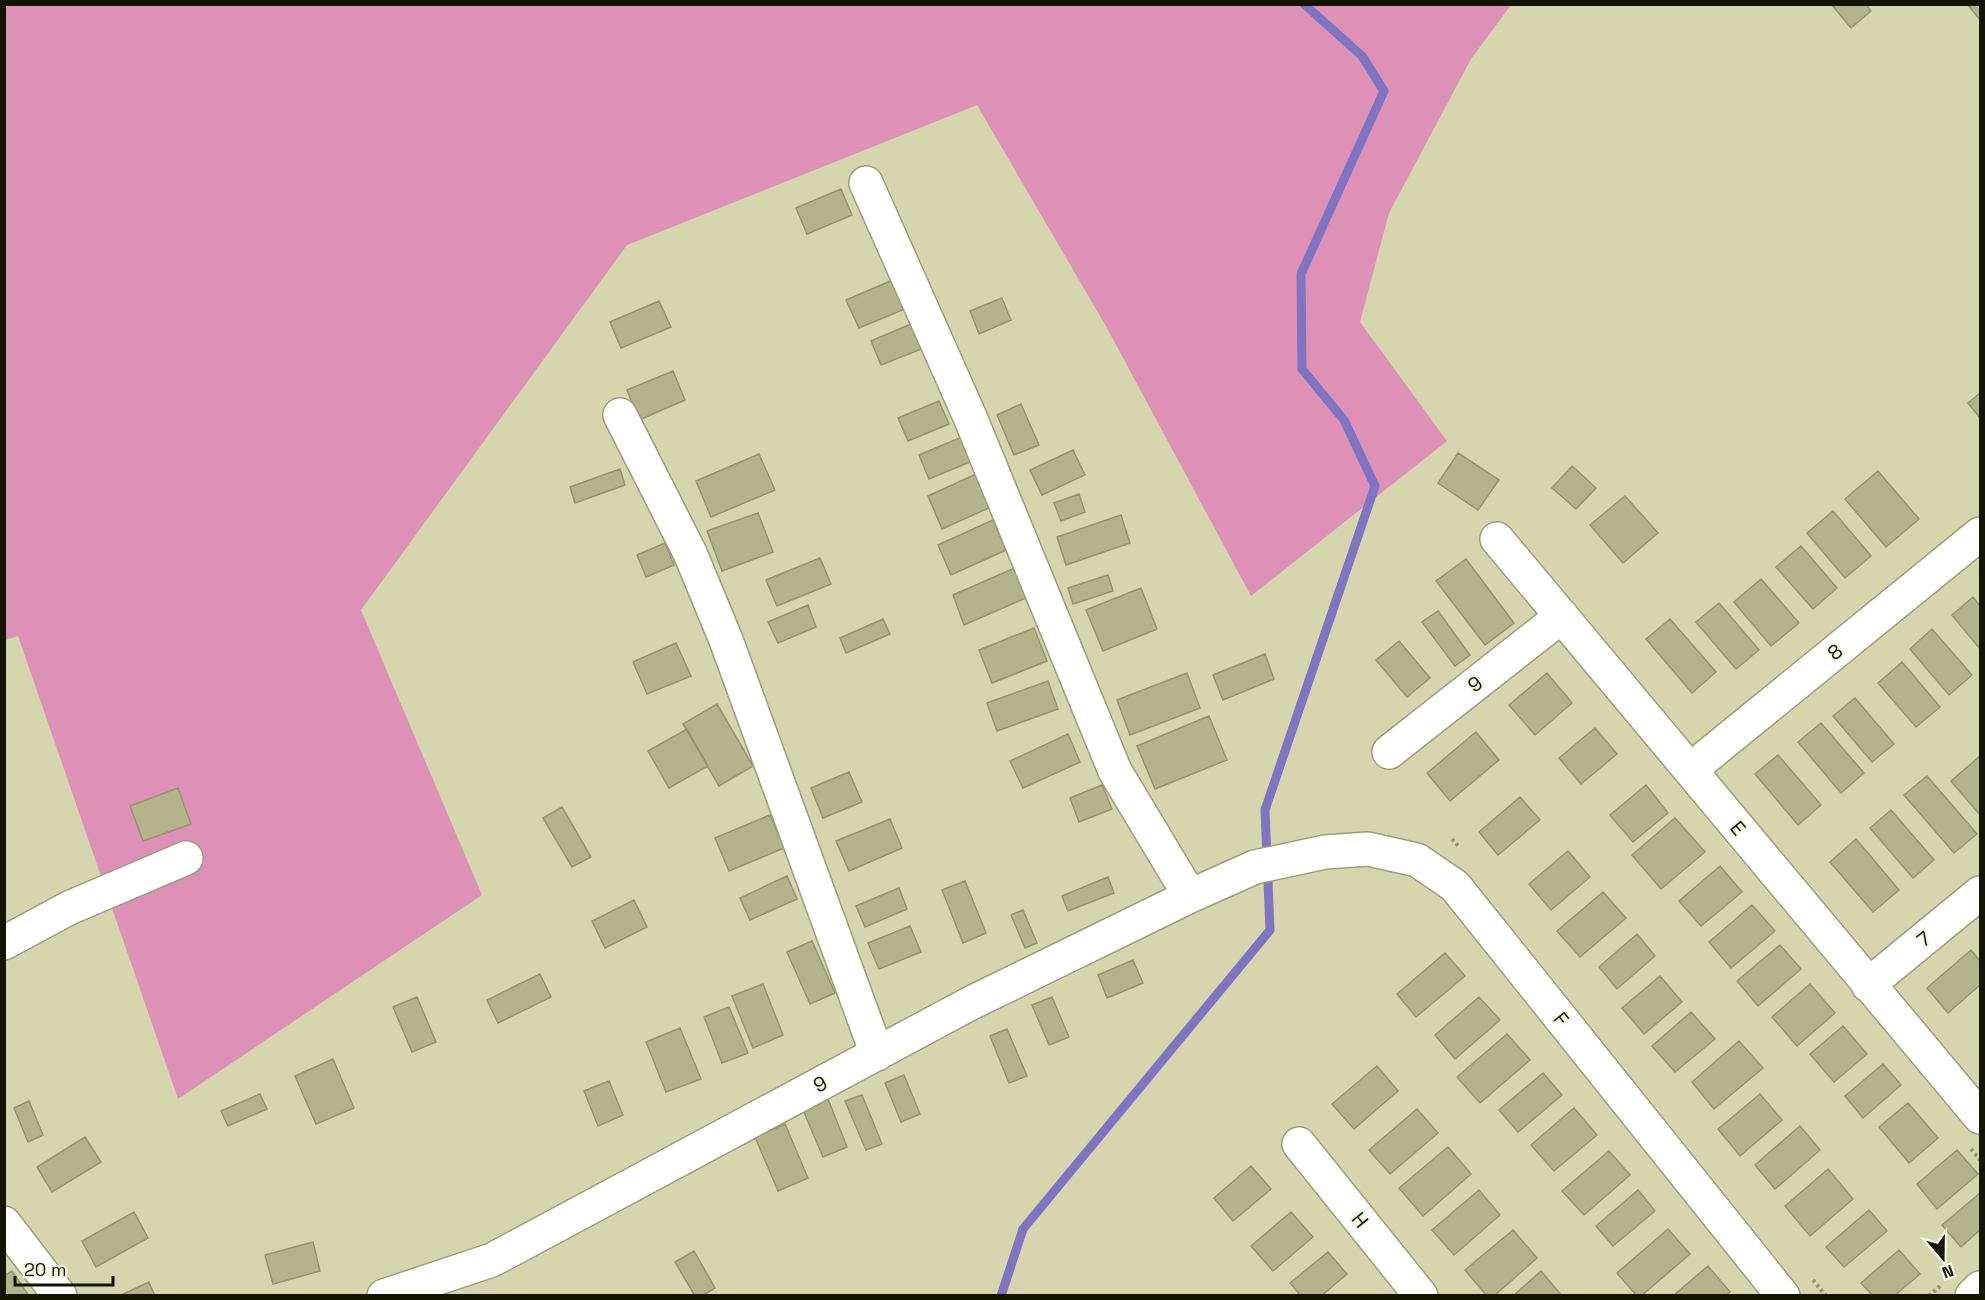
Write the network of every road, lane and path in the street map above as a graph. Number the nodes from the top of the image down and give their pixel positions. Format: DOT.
graph roads {
  1 [pos="866,183"];
  2 [pos="620,415"];
  3 [pos="1980,534"];
  4 [pos="1497,539"];
  5 [pos="1562,616"];
  6 [pos="1389,752"];
  7 [pos="1690,770"];
  8 [pos="186,858"];
  9 [pos="1267,864"];
  10 [pos="1980,892"];
  11 [pos="1190,896"];
  12 [pos="4,943"];
  13 [pos="1868,985"];
  14 [pos="877,1054"];
  15 [pos="1980,1117"];
  16 [pos="1299,1144"];
  17 [pos="4,1223"];
  18 [pos="1980,1288"];
  19 [pos="60,1296"];
  20 [pos="384,1296"];
  21 [pos="1420,1296"];
  22 [pos="1783,1296"];
  23 [pos="1972,1296"];
  1 -- 11 [label="street"];
  2 -- 14 [label="street"];
  3 -- 7 [label="street, 8"];
  4 -- 5 [label="street, E"];
  5 -- 6 [label="street, 9"];
  5 -- 7 [label="street, E"];
  7 -- 13 [label="street, E"];
  8 -- 12 [label="street"];
  9 -- 11 [label="street, 9"];
  9 -- 22 [label="street, F"];
  10 -- 13 [label="street, 7"];
  11 -- 14 [label="street, 9"];
  13 -- 15 [label="street, E"];
  14 -- 20 [label="street, 9"];
  16 -- 21 [label="street, H"];
  17 -- 19 [label="street"];
  18 -- 23 [label="street"];
}
